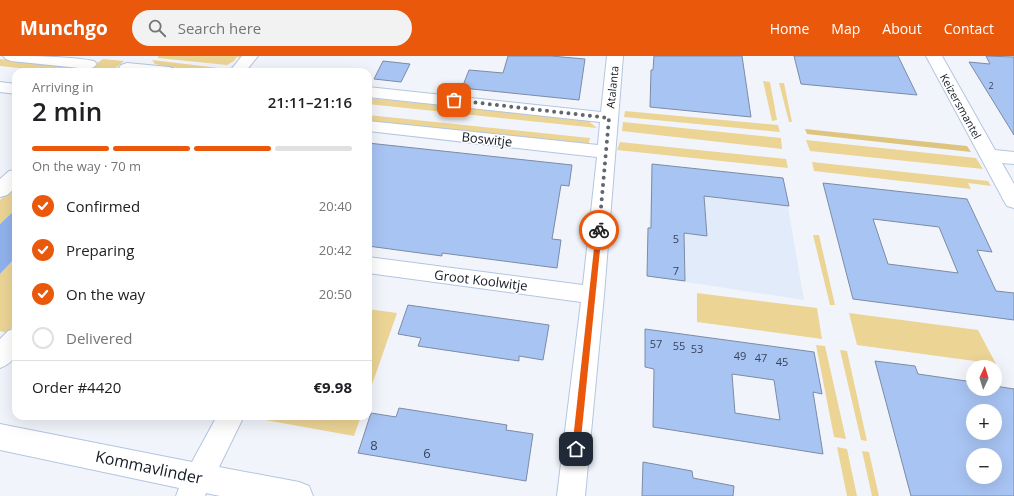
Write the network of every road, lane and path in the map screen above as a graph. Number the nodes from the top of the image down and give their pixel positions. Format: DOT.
graph roads {
  1 [pos="11,56"];
  2 [pos="140,56"];
  3 [pos="250,56"];
  4 [pos="615,56"];
  5 [pos="934,56"];
  6 [pos="89,64"];
  7 [pos="127,68"];
  8 [pos="240,68"];
  9 [pos="0,87"];
  10 [pos="12,88"];
  11 [pos="372,92"];
  12 [pos="609,118"];
  13 [pos="372,126"];
  14 [pos="606,152"];
  15 [pos="988,155"];
  16 [pos="1014,158"];
  17 [pos="12,180"];
  18 [pos="0,190"];
  19 [pos="1013,197"];
  20 [pos="372,266"];
  21 [pos="593,295"];
  22 [pos="12,343"];
  23 [pos="0,357"];
  24 [pos="229,420"];
  25 [pos="0,437"];
  26 [pos="195,487"];
  27 [pos="299,496"];
  28 [pos="570,496"];
  1 -- 6 [label="street"];
  2 -- 7 [label="street"];
  3 -- 8 [label="street"];
  4 -- 12 [label="street, Atalanta"];
  5 -- 15 [label="street, Keizersmantel"];
  9 -- 10 [label="street"];
  11 -- 12 [label="street"];
  12 -- 14 [label="street, Atalanta"];
  13 -- 14 [label="street, Boswitje"];
  14 -- 21 [label="street, Atalanta"];
  15 -- 16 [label="street"];
  15 -- 19 [label="street, Keizersmantel"];
  17 -- 18 [label="street"];
  20 -- 21 [label="street, Groot Koolwitje"];
  21 -- 28 [label="street, Atalanta"];
  22 -- 23 [label="street"];
  24 -- 26 [label="street"];
  25 -- 26 [label="street, Kommavlinder"];
  26 -- 27 [label="street, Kommavlinder"];
}
